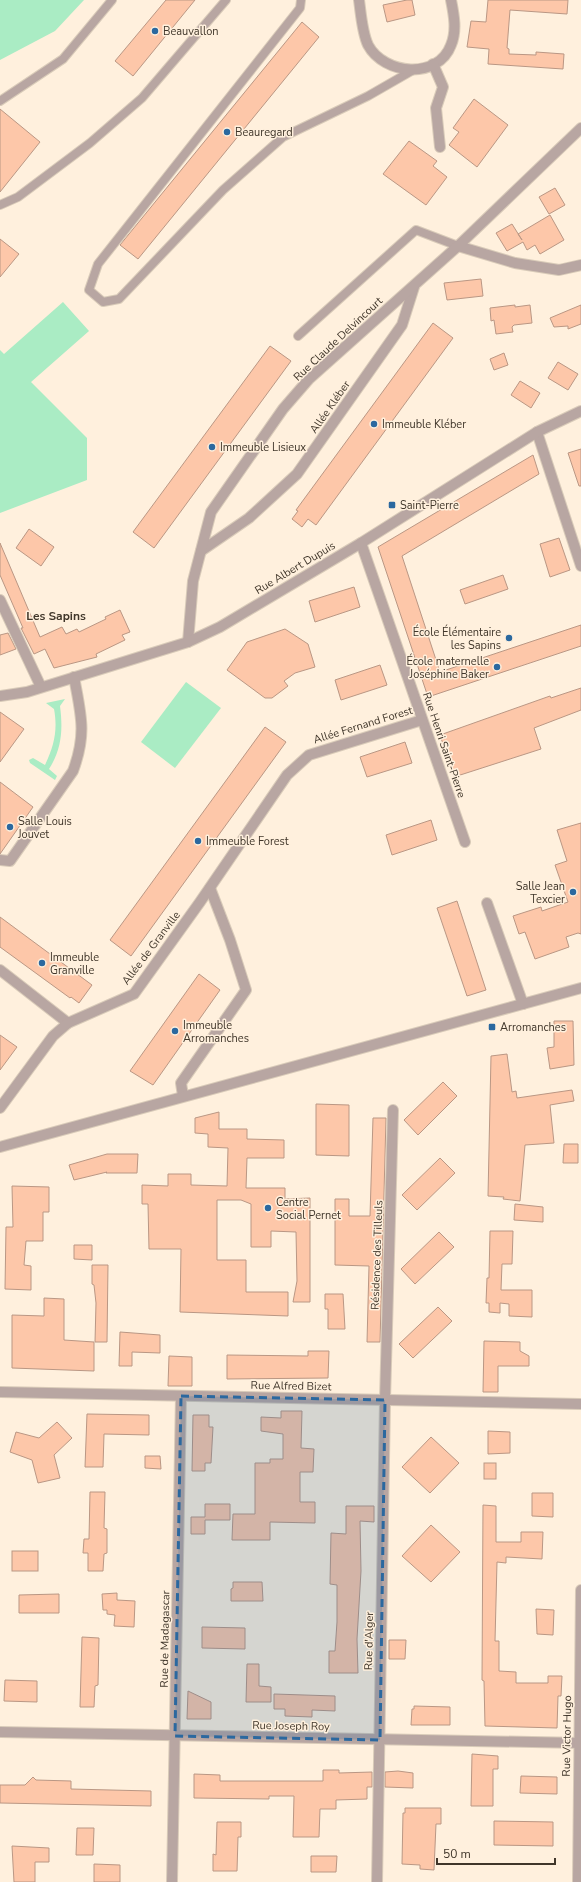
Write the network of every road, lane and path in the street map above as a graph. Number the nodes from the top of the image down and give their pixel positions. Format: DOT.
graph roads {
  1 [pos="112,0"];
  2 [pos="226,0"];
  3 [pos="301,0"];
  4 [pos="359,0"];
  5 [pos="451,0"];
  6 [pos="433,64"];
  7 [pos="415,69"];
  8 [pos="0,101"];
  9 [pos="581,128"];
  10 [pos="440,147"];
  11 [pos="0,205"];
  12 [pos="458,246"];
  13 [pos="581,265"];
  14 [pos="415,286"];
  15 [pos="298,336"];
  16 [pos="581,411"];
  17 [pos="537,432"];
  18 [pos="360,543"];
  19 [pos="201,551"];
  20 [pos="581,566"];
  21 [pos="0,600"];
  22 [pos="188,642"];
  23 [pos="74,677"];
  24 [pos="41,687"];
  25 [pos="0,696"];
  26 [pos="422,720"];
  27 [pos="465,842"];
  28 [pos="0,860"];
  29 [pos="210,888"];
  30 [pos="487,903"];
  31 [pos="0,970"];
  32 [pos="581,988"];
  33 [pos="523,1004"];
  34 [pos="68,1023"];
  35 [pos="182,1096"];
  36 [pos="0,1108"];
  37 [pos="394,1110"];
  38 [pos="0,1147"];
  39 [pos="0,1392"];
  40 [pos="181,1396"];
  41 [pos="385,1400"];
  42 [pos="581,1404"];
  43 [pos="581,1590"];
  44 [pos="0,1732"];
  45 [pos="175,1736"];
  46 [pos="380,1740"];
  47 [pos="580,1743"];
  48 [pos="172,1882"];
  49 [pos="377,1882"];
  50 [pos="578,1882"];
  1 -- 8 [label="lane"];
  2 -- 11 [label="lane"];
  3 -- 7 [label="lane"];
  4 -- 7 [label="street"];
  5 -- 6 [label="street"];
  6 -- 7 [label="street"];
  6 -- 10 [label="street"];
  9 -- 12 [label="street, Rue Claude Delvincourt"];
  12 -- 13 [label="street"];
  12 -- 14 [label="street, Rue Claude Delvincourt"];
  12 -- 15 [label="lane"];
  14 -- 19 [label="street, Rue Claude Delvincourt"];
  14 -- 19 [label="street, Allée Kléber"];
  16 -- 17 [label="street, Rue Albert Dupuis"];
  17 -- 18 [label="street, Rue Albert Dupuis"];
  17 -- 20 [label="street"];
  18 -- 22 [label="street, Rue Albert Dupuis"];
  18 -- 26 [label="street, Rue Henri Saint-Pierre"];
  19 -- 22 [label="street, Rue Claude Delvincourt"];
  21 -- 24 [label="street"];
  22 -- 23 [label="street, Rue Albert Dupuis"];
  23 -- 24 [label="street, Rue Albert Dupuis"];
  23 -- 28 [label="street"];
  24 -- 25 [label="street, Rue Albert Dupuis"];
  26 -- 27 [label="street, Rue Henri Saint-Pierre"];
  26 -- 29 [label="street, Allée Fernand Forest"];
  29 -- 34 [label="street, Allée de Granville"];
  29 -- 35 [label="street"];
  30 -- 33 [label="street"];
  31 -- 34 [label="street"];
  32 -- 33 [label="street"];
  33 -- 35 [label="street"];
  34 -- 36 [label="street, Allée de Granville"];
  35 -- 38 [label="street"];
  37 -- 41 [label="street, Résidence des Tilleuls"];
  39 -- 40 [label="street, Rue Alfred Bizet"];
  40 -- 41 [label="street, Rue Alfred Bizet"];
  40 -- 45 [label="street, Rue de Madagascar"];
  41 -- 42 [label="street, Rue Alfred Bizet"];
  41 -- 46 [label="street, Rue d'Alger"];
  43 -- 47 [label="street, Rue Victor Hugo"];
  44 -- 45 [label="street, Rue Joseph Roy"];
  45 -- 46 [label="street, Rue Joseph Roy"];
  45 -- 48 [label="street, Rue de Madagascar"];
  46 -- 47 [label="street, Rue Joseph Roy"];
  46 -- 49 [label="street, Rue d'Alger"];
  47 -- 50 [label="street, Rue Victor Hugo"];
}
